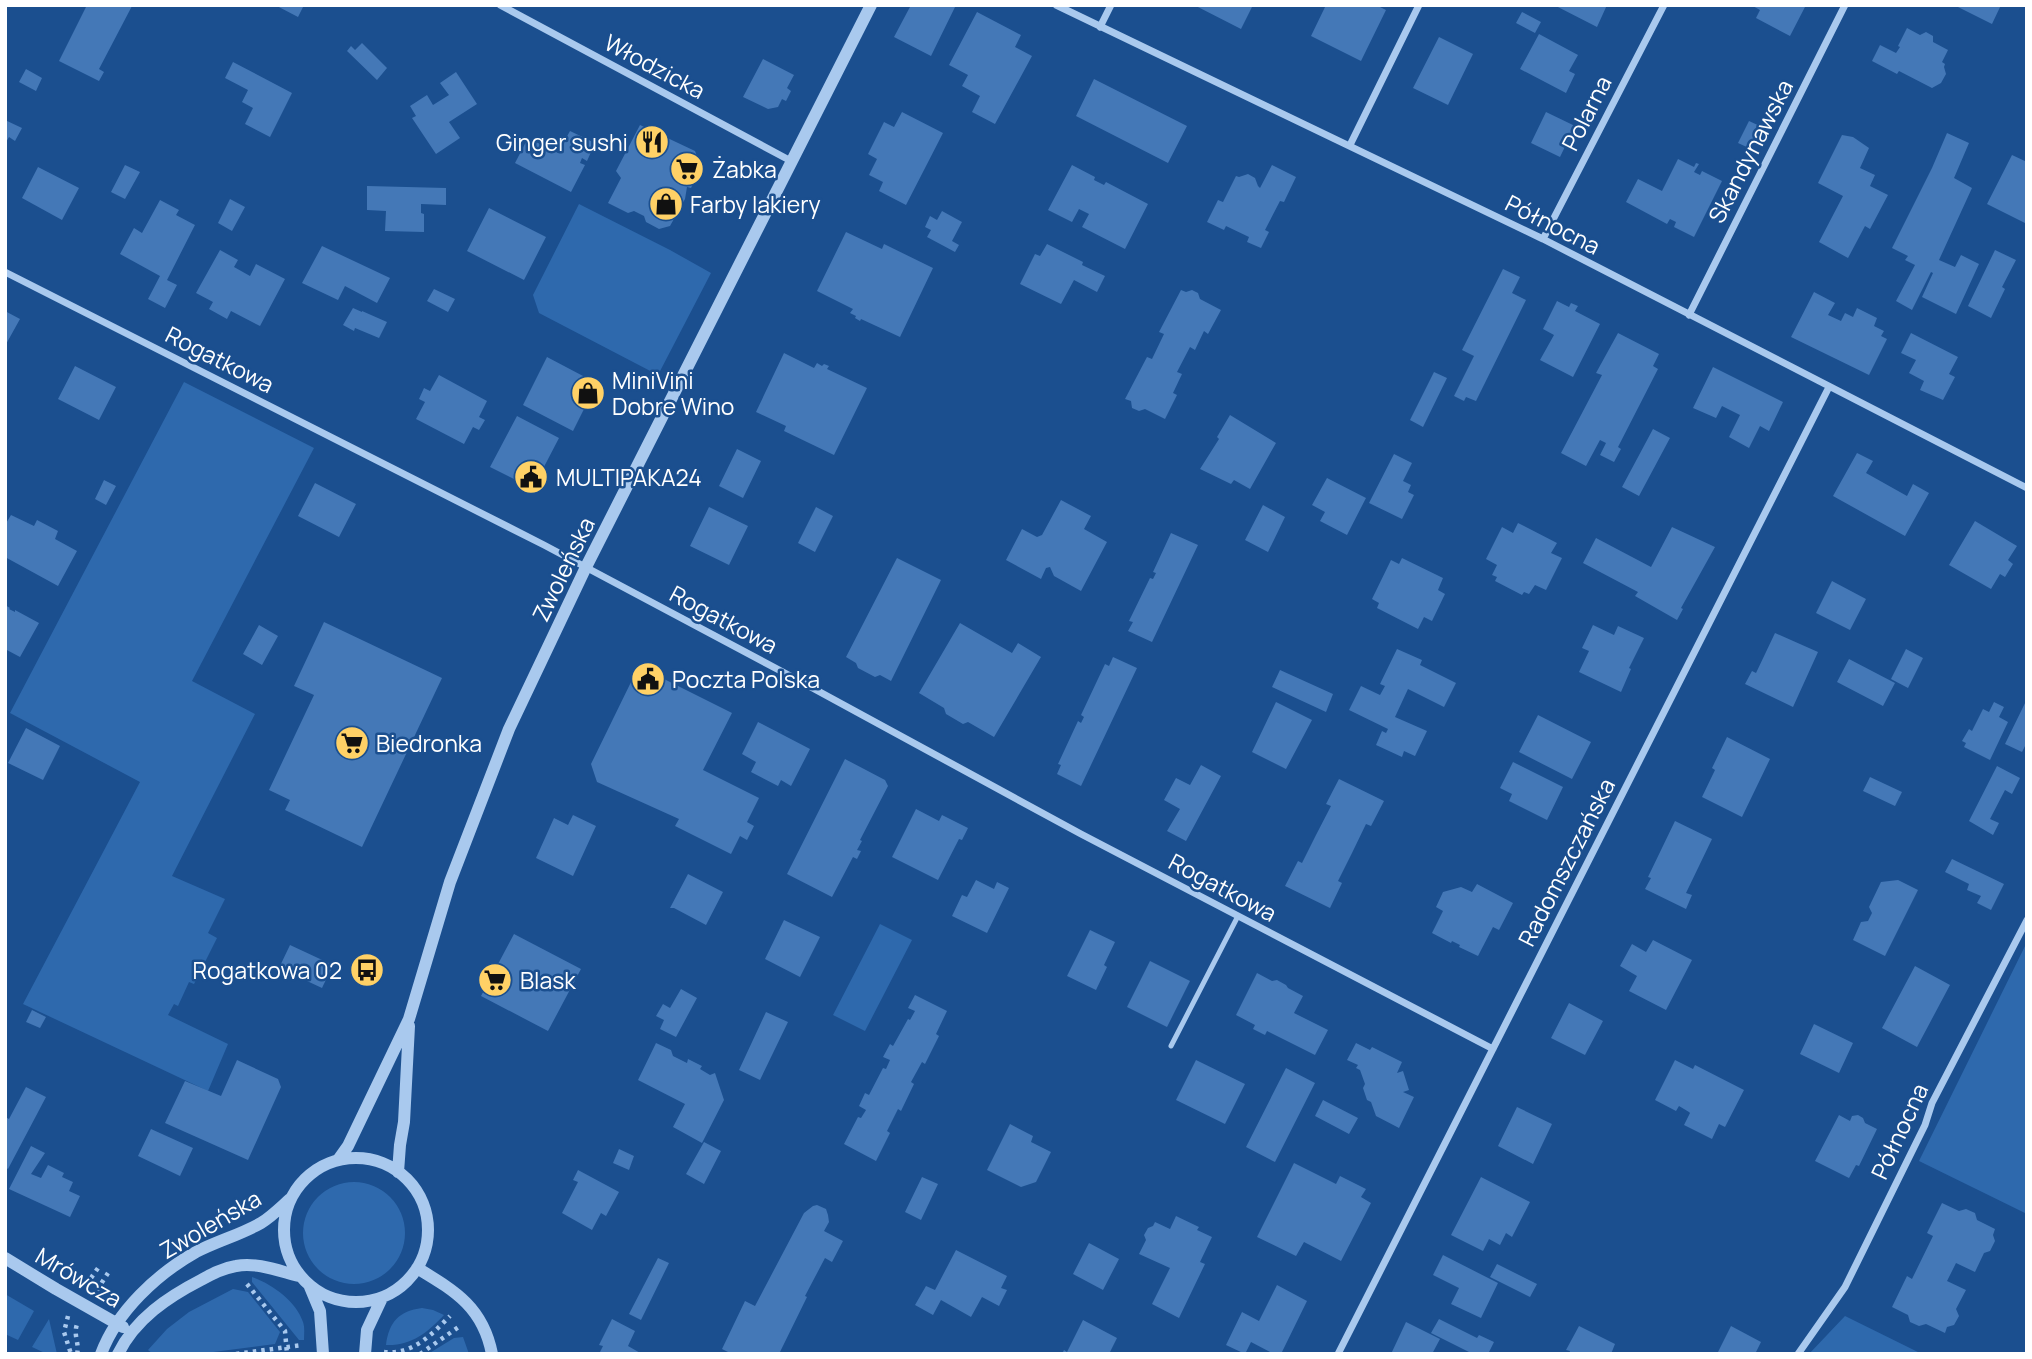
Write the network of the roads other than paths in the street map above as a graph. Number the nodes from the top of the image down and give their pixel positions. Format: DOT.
graph roads {
  1 [pos="500,5"];
  2 [pos="871,5"];
  3 [pos="1056,5"];
  4 [pos="1111,5"];
  5 [pos="1419,5"];
  6 [pos="1664,5"];
  7 [pos="1845,5"];
  8 [pos="1100,27"];
  9 [pos="1350,145"];
  10 [pos="791,161"];
  11 [pos="1543,239"];
  12 [pos="5,272"];
  13 [pos="1689,315"];
  14 [pos="1829,387"];
  15 [pos="2027,488"];
  16 [pos="586,567"];
  17 [pos="1238,916"];
  18 [pos="2027,920"];
  19 [pos="409,1019"];
  20 [pos="1171,1046"];
  21 [pos="1493,1049"];
  22 [pos="338,1160"];
  23 [pos="398,1171"];
  24 [pos="290,1199"];
  25 [pos="5,1258"];
  26 [pos="417,1268"];
  27 [pos="299,1276"];
  28 [pos="310,1287"];
  29 [pos="382,1298"];
  30 [pos="118,1324"];
  31 [pos="132,1333"];
  32 [pos="101,1354"];
  33 [pos="118,1354"];
  34 [pos="323,1354"];
  35 [pos="365,1354"];
  36 [pos="492,1354"];
  37 [pos="1338,1354"];
  38 [pos="1798,1354"];
  1 -- 10 [label="street, Włodzicka"];
  2 -- 10 [label="street, Zwoleńska"];
  3 -- 8 [label="street, Północna"];
  4 -- 8 [label="street"];
  5 -- 9 [label="street"];
  6 -- 11 [label="street, Polarna"];
  7 -- 13 [label="street, Skandynawska"];
  8 -- 9 [label="street, Północna"];
  9 -- 11 [label="street, Północna"];
  10 -- 16 [label="street, Zwoleńska"];
  11 -- 13 [label="street, Północna"];
  12 -- 16 [label="street, Rogatkowa"];
  13 -- 14 [label="street, Północna"];
  14 -- 15 [label="street, Północna"];
  14 -- 21 [label="street, Radomszczańska"];
  16 -- 17 [label="street, Rogatkowa"];
  16 -- 19 [label="street, Zwoleńska"];
  17 -- 20 [label="lane"];
  17 -- 21 [label="street, Rogatkowa"];
  18 -- 38 [label="street, Północna"];
  19 -- 22 [label="street, Zwoleńska"];
  19 -- 23 [label="street, Zwoleńska"];
  21 -- 37 [label="street, Radomszczańska"];
  22 -- 23 [label="street"];
  22 -- 24 [label="street"];
  23 -- 26 [label="street"];
  24 -- 27 [label="street"];
  24 -- 30 [label="street, Zwoleńska"];
  25 -- 30 [label="street, Mrówcza"];
  26 -- 29 [label="street"];
  26 -- 36 [label="street"];
  27 -- 28 [label="street"];
  27 -- 31 [label="street, Zwoleńska"];
  28 -- 29 [label="street"];
  28 -- 34 [label="street"];
  29 -- 35 [label="street"];
  30 -- 31 [label="street, Mrówcza"];
  30 -- 32 [label="street, Zwoleńska"];
  31 -- 33 [label="street, Zwoleńska"];
}
